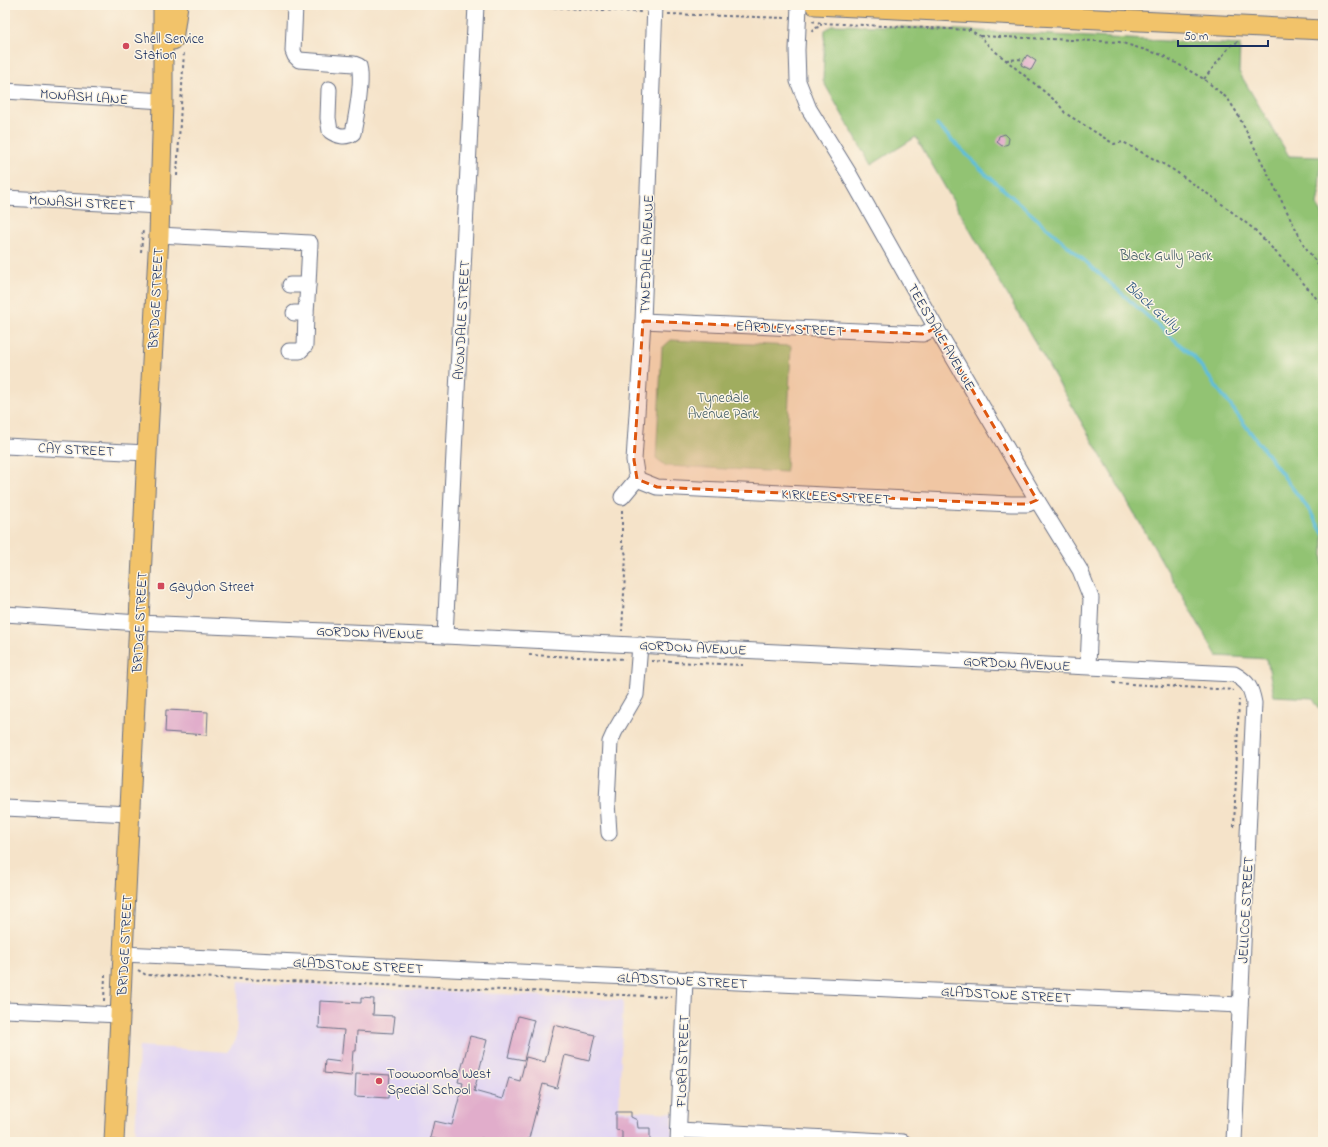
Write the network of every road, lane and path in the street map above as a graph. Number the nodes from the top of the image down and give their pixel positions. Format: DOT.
graph roads {
  1 [pos="163,5"];
  2 [pos="178,5"];
  3 [pos="295,5"];
  4 [pos="476,5"];
  5 [pos="506,5"];
  6 [pos="815,5"];
  7 [pos="903,7"];
  8 [pos="655,9"];
  9 [pos="799,12"];
  10 [pos="821,23"];
  11 [pos="970,30"];
  12 [pos="1323,30"];
  13 [pos="811,38"];
  14 [pos="1242,42"];
  15 [pos="1004,60"];
  16 [pos="1024,60"];
  17 [pos="1204,79"];
  18 [pos="329,89"];
  19 [pos="5,91"];
  20 [pos="164,101"];
  21 [pos="5,198"];
  22 [pos="160,206"];
  23 [pos="159,235"];
  24 [pos="1323,272"];
  25 [pos="290,285"];
  26 [pos="308,285"];
  27 [pos="1323,306"];
  28 [pos="643,321"];
  29 [pos="936,328"];
  30 [pos="289,351"];
  31 [pos="5,446"];
  32 [pos="147,453"];
  33 [pos="637,479"];
  34 [pos="622,497"];
  35 [pos="1037,500"];
  36 [pos="5,614"];
  37 [pos="140,622"];
  38 [pos="445,636"];
  39 [pos="622,644"];
  40 [pos="640,645"];
  41 [pos="522,654"];
  42 [pos="640,660"];
  43 [pos="748,665"];
  44 [pos="1088,666"];
  45 [pos="1110,683"];
  46 [pos="1242,686"];
  47 [pos="5,808"];
  48 [pos="130,814"];
  49 [pos="609,833"];
  50 [pos="123,954"];
  51 [pos="138,970"];
  52 [pos="685,980"];
  53 [pos="684,998"];
  54 [pos="1240,1005"];
  55 [pos="5,1010"];
  56 [pos="120,1015"];
  57 [pos="679,1136"];
  58 [pos="114,1142"];
  59 [pos="903,1142"];
  60 [pos="1234,1142"];
  1 -- 20 [label="main road, BRIDGE STREET"];
  2 -- 20 [label="main road, BRIDGE STREET"];
  3 -- 18 [label="street"];
  4 -- 38 [label="street, AVONDALE STREET"];
  5 -- 8 [label="path"];
  6 -- 7 [label="main road"];
  7 -- 12 [label="main road"];
  8 -- 9 [label="path"];
  8 -- 28 [label="street, TYNEDALE AVENUE"];
  9 -- 10 [label="path"];
  9 -- 29 [label="street, TEESDALE AVENUE"];
  10 -- 11 [label="path"];
  10 -- 13 [label="path"];
  14 -- 17 [label="path"];
  15 -- 16 [label="path"];
  15 -- 17 [label="path"];
  15 -- 27 [label="path"];
  17 -- 24 [label="path"];
  19 -- 20 [label="street, MONASH LANE"];
  20 -- 22 [label="main road, BRIDGE STREET"];
  21 -- 22 [label="street, MONASH STREET"];
  22 -- 23 [label="main road, BRIDGE STREET"];
  23 -- 26 [label="street"];
  23 -- 32 [label="main road, BRIDGE STREET"];
  25 -- 26 [label="street"];
  26 -- 30 [label="street"];
  28 -- 29 [label="street, EARDLEY STREET"];
  28 -- 33 [label="street, TYNEDALE AVENUE"];
  29 -- 35 [label="street, TEESDALE AVENUE"];
  31 -- 32 [label="street, CAY STREET"];
  32 -- 37 [label="main road, BRIDGE STREET"];
  33 -- 34 [label="street"];
  33 -- 35 [label="street, KIRKLEES STREET"];
  34 -- 39 [label="path"];
  35 -- 44 [label="street, TEESDALE AVENUE"];
  36 -- 37 [label="street"];
  37 -- 38 [label="street, GORDON AVENUE"];
  37 -- 48 [label="main road, BRIDGE STREET"];
  38 -- 39 [label="street, GORDON AVENUE"];
  39 -- 40 [label="street, GORDON AVENUE"];
  40 -- 42 [label="street"];
  40 -- 44 [label="street, GORDON AVENUE"];
  41 -- 42 [label="path"];
  42 -- 43 [label="path"];
  42 -- 49 [label="street"];
  44 -- 46 [label="street, GORDON AVENUE"];
  45 -- 46 [label="path"];
  46 -- 54 [label="street, JELLICOE STREET"];
  47 -- 48 [label="street"];
  48 -- 50 [label="main road, BRIDGE STREET"];
  50 -- 52 [label="street, GLADSTONE STREET"];
  50 -- 56 [label="main road, BRIDGE STREET"];
  51 -- 53 [label="path"];
  52 -- 53 [label="street, FLORA STREET"];
  52 -- 54 [label="street, GLADSTONE STREET"];
  53 -- 57 [label="street, FLORA STREET"];
  54 -- 60 [label="street, JELLICOE STREET"];
  55 -- 56 [label="street"];
  56 -- 58 [label="main road, BRIDGE STREET"];
  57 -- 59 [label="street"];
}
